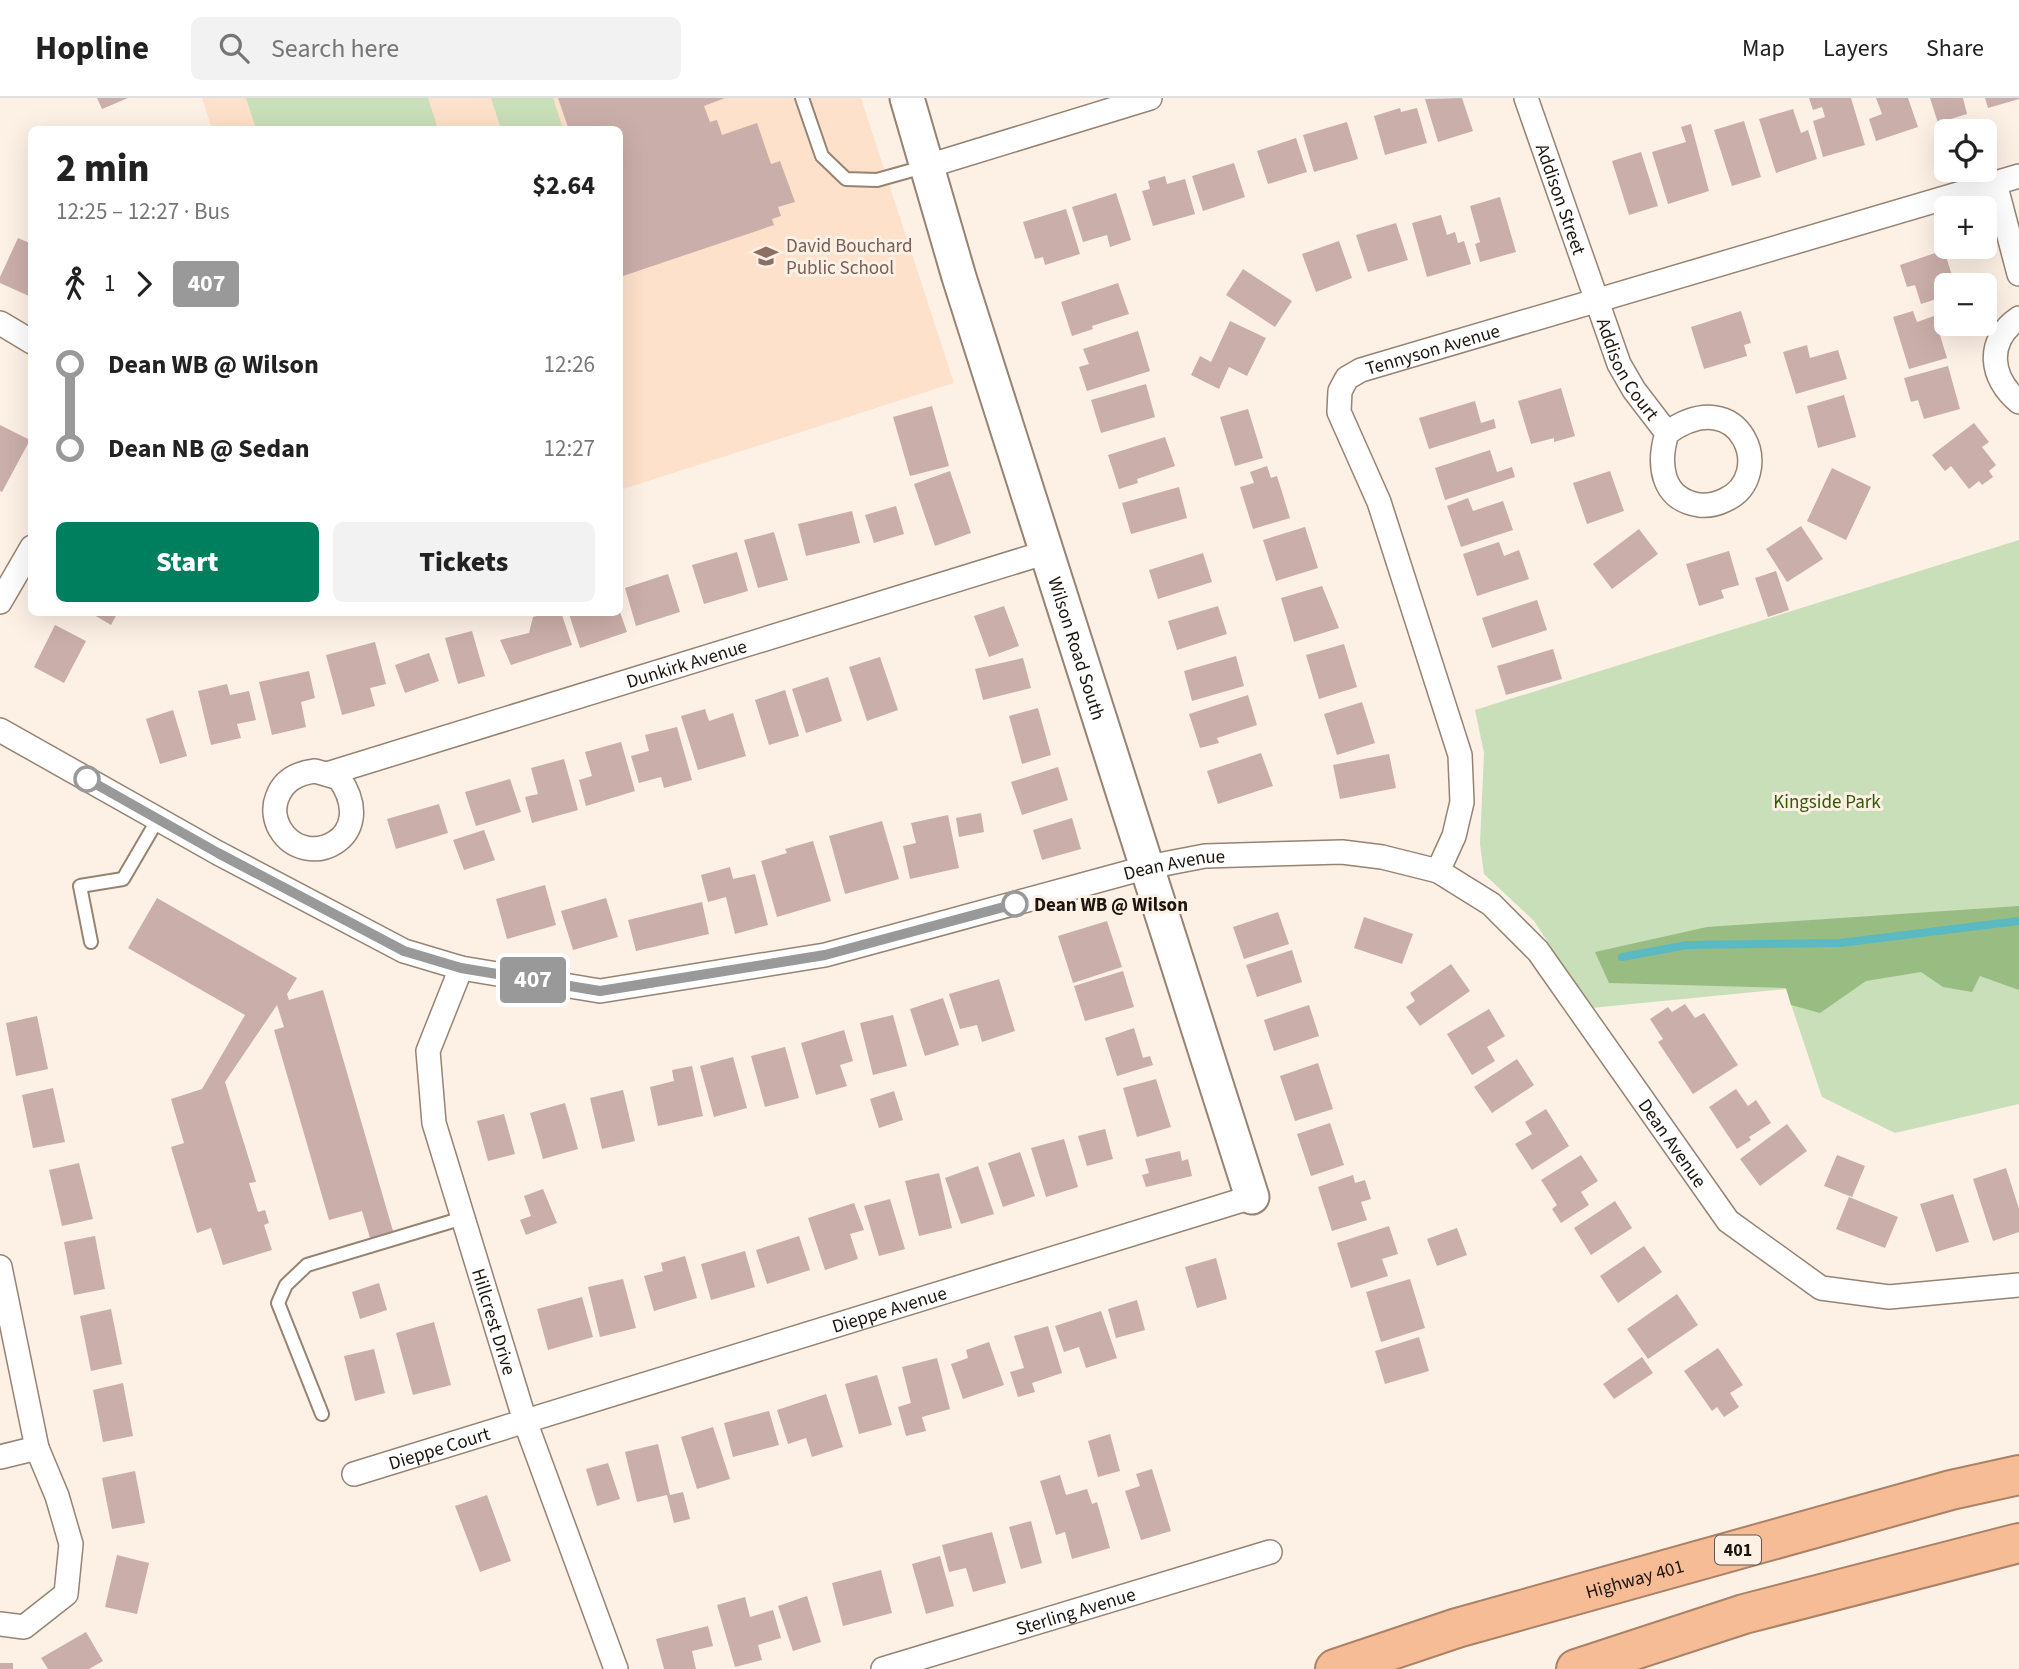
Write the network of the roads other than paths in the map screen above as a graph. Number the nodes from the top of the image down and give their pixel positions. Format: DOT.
graph roads {
  1 [pos="802,98"];
  2 [pos="907,98"];
  3 [pos="1150,98"];
  4 [pos="1526,98"];
  5 [pos="928,166"];
  6 [pos="2019,176"];
  7 [pos="1995,183"];
  8 [pos="2019,274"];
  9 [pos="1597,300"];
  10 [pos="2019,318"];
  11 [pos="0,323"];
  12 [pos="28,340"];
  13 [pos="2019,402"];
  14 [pos="1667,433"];
  15 [pos="1046,552"];
  16 [pos="28,554"];
  17 [pos="0,602"];
  18 [pos="0,730"];
  19 [pos="327,774"];
  20 [pos="158,819"];
  21 [pos="1148,867"];
  22 [pos="1438,871"];
  23 [pos="91,942"];
  24 [pos="461,968"];
  25 [pos="1252,1197"];
  26 [pos="463,1217"];
  27 [pos="0,1267"];
  28 [pos="2019,1284"];
  29 [pos="322,1414"];
  30 [pos="525,1421"];
  31 [pos="37,1448"];
  32 [pos="0,1457"];
  33 [pos="354,1474"];
  34 [pos="2019,1475"];
  35 [pos="2019,1543"];
  36 [pos="1270,1552"];
  37 [pos="2019,1563"];
  38 [pos="1744,1614"];
  39 [pos="0,1625"];
  40 [pos="616,1669"];
  41 [pos="883,1669"];
  42 [pos="1335,1669"];
  43 [pos="1576,1669"];
  1 -- 5 [label="lane"];
  2 -- 5 [label="main road, Wilson Road South"];
  3 -- 5 [label="street"];
  4 -- 9 [label="street, Addison Street"];
  5 -- 15 [label="main road, Wilson Road South"];
  6 -- 7 [label="street, Tennyson Avenue"];
  7 -- 8 [label="street"];
  7 -- 9 [label="street, Tennyson Avenue"];
  9 -- 14 [label="street, Addison Court"];
  9 -- 22 [label="street, Tennyson Avenue"];
  10 -- 13 [label="street"];
  11 -- 12 [label="street"];
  15 -- 19 [label="street, Dunkirk Avenue"];
  15 -- 21 [label="main road, Wilson Road South"];
  16 -- 17 [label="street"];
  18 -- 20 [label="street, Dean Avenue"];
  20 -- 23 [label="lane"];
  20 -- 24 [label="street, Dean Avenue"];
  21 -- 22 [label="street, Dean Avenue"];
  21 -- 24 [label="street, Dean Avenue"];
  21 -- 25 [label="main road, Wilson Road South"];
  22 -- 28 [label="street, Dean Avenue"];
  24 -- 26 [label="street, Hillcrest Drive"];
  25 -- 30 [label="street, Dieppe Avenue"];
  26 -- 29 [label="lane"];
  26 -- 30 [label="street, Hillcrest Drive"];
  27 -- 31 [label="street"];
  30 -- 33 [label="street, Dieppe Court"];
  30 -- 40 [label="street, Hillcrest Drive"];
  31 -- 32 [label="street"];
  31 -- 39 [label="street"];
  34 -- 42 [label="highway, Highway 401 / 401"];
  35 -- 38 [label="highway"];
  36 -- 41 [label="street, Sterling Avenue"];
  37 -- 38 [label="highway"];
  38 -- 43 [label="highway"];
}
